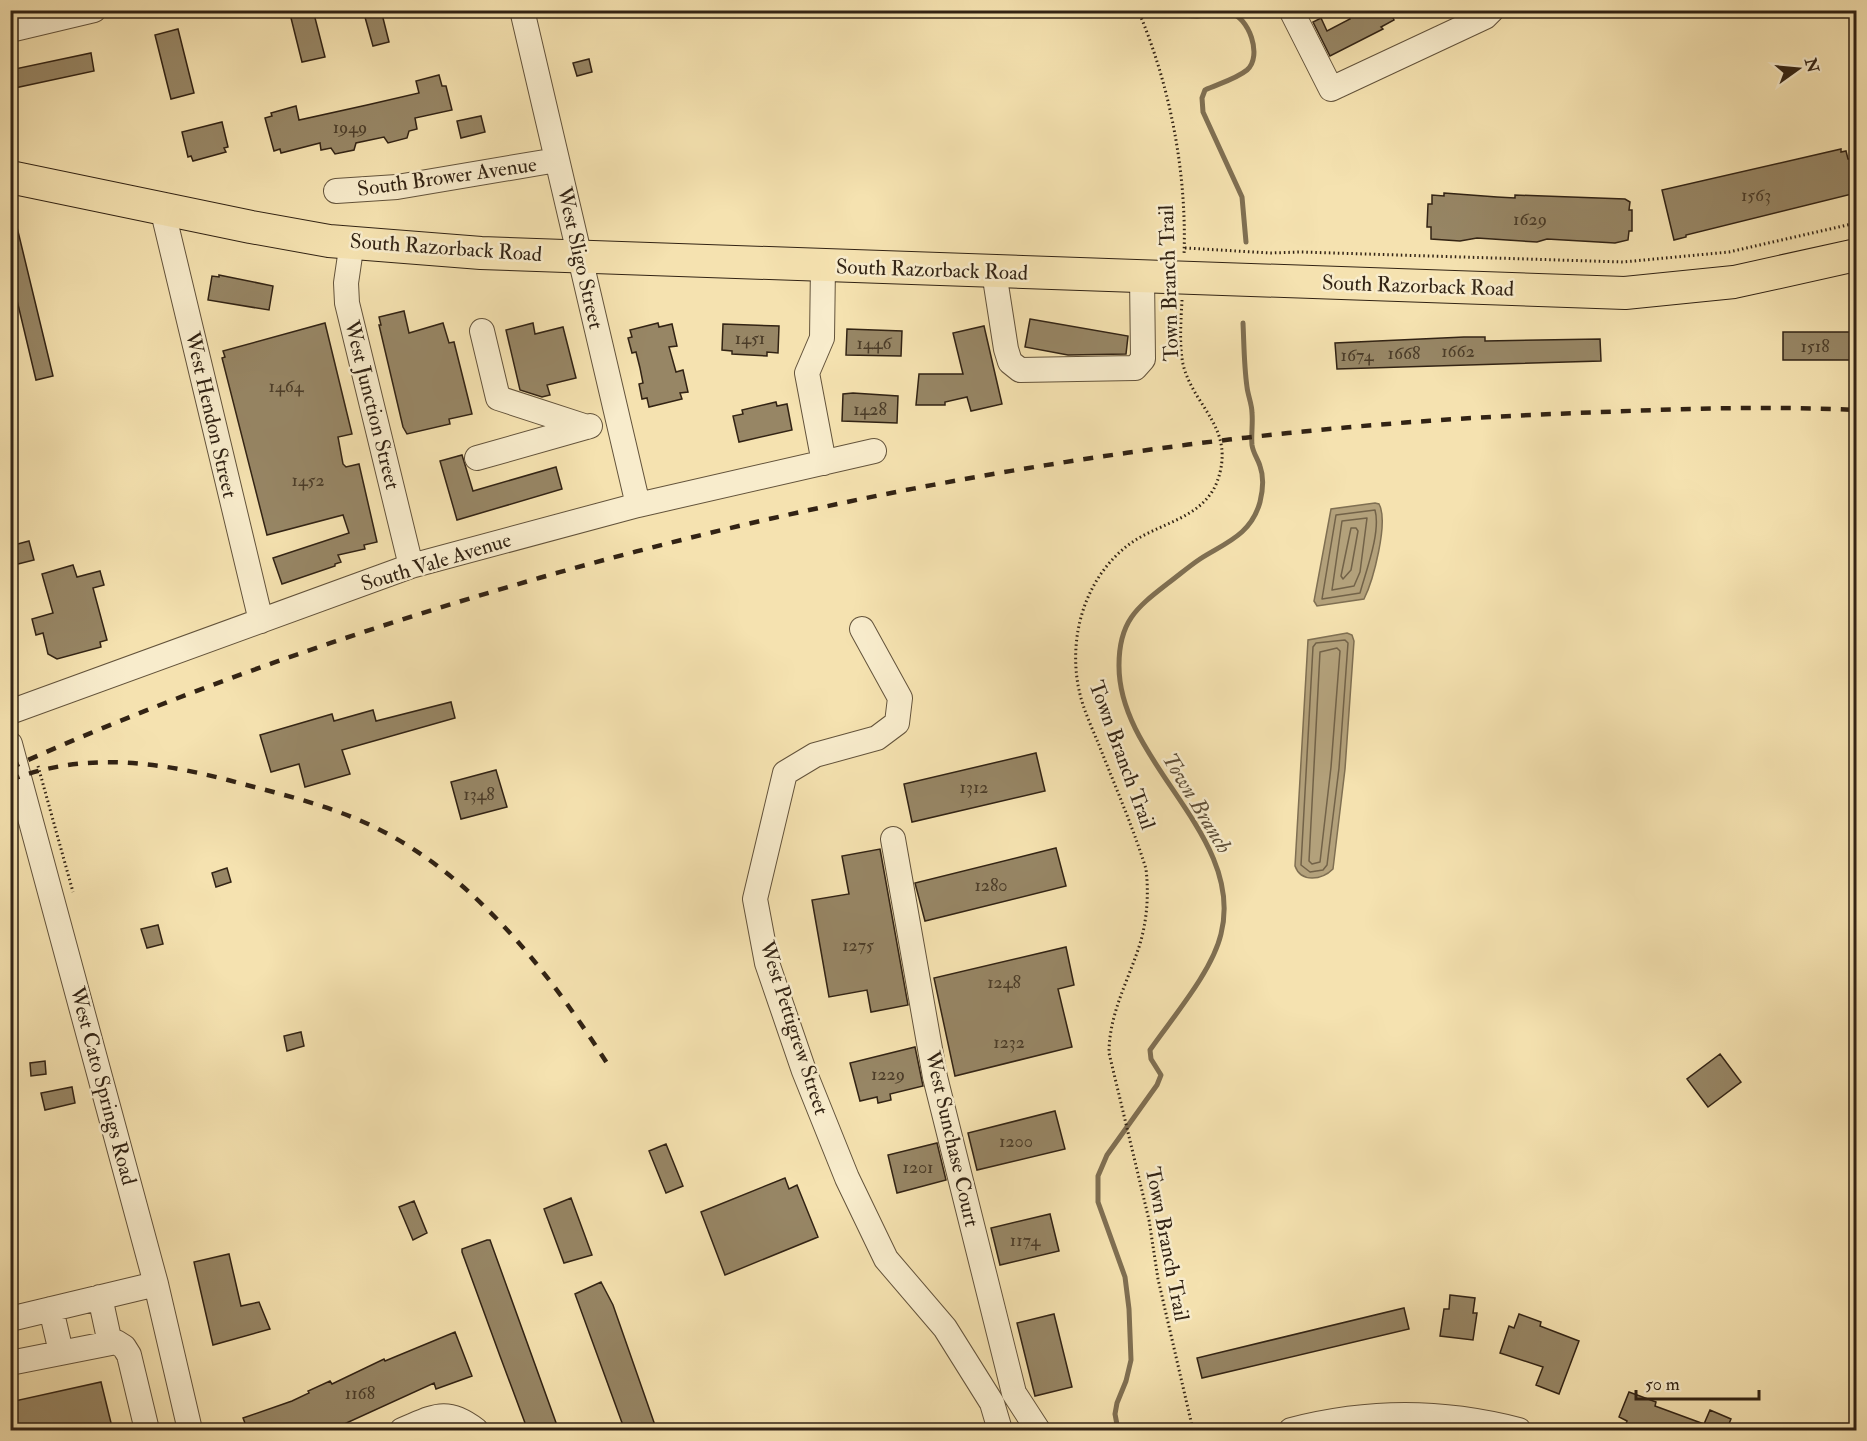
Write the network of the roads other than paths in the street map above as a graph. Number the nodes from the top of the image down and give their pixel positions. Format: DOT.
graph roads {
  1 [pos="94,10"];
  2 [pos="522,10"];
  3 [pos="1291,10"];
  4 [pos="1491,10"];
  5 [pos="10,30"];
  6 [pos="557,160"];
  7 [pos="10,177"];
  8 [pos="336,191"];
  9 [pos="162,208"];
  10 [pos="352,242"];
  11 [pos="1857,255"];
  12 [pos="580,256"];
  13 [pos="823,266"];
  14 [pos="994,272"];
  15 [pos="1142,276"];
  16 [pos="482,331"];
  17 [pos="618,418"];
  18 [pos="587,427"];
  19 [pos="874,451"];
  20 [pos="477,458"];
  21 [pos="824,463"];
  22 [pos="638,505"];
  23 [pos="411,566"];
  24 [pos="261,621"];
  25 [pos="862,629"];
  26 [pos="10,712"];
  27 [pos="10,744"];
  28 [pos="893,839"];
  29 [pos="156,1284"];
  30 [pos="100,1297"];
  31 [pos="51,1309"];
  32 [pos="10,1319"];
  33 [pos="110,1343"];
  34 [pos="61,1352"];
  35 [pos="10,1363"];
  36 [pos="147,1431"];
  37 [pos="190,1431"];
  38 [pos="402,1431"];
  39 [pos="476,1431"];
  40 [pos="1000,1431"];
  41 [pos="1038,1431"];
  42 [pos="1291,1431"];
  43 [pos="1519,1431"];
  1 -- 5 [label="street"];
  2 -- 6 [label="street, West Sligo Street"];
  3 -- 4 [label="street"];
  6 -- 8 [label="street, South Brower Avenue"];
  6 -- 12 [label="street, West Sligo Street"];
  7 -- 9 [label="main road, South Razorback Road"];
  9 -- 10 [label="main road, South Razorback Road"];
  9 -- 24 [label="street, West Hendon Street"];
  10 -- 12 [label="main road, South Razorback Road"];
  10 -- 23 [label="street, West Junction Street"];
  11 -- 15 [label="main road, South Razorback Road"];
  12 -- 13 [label="main road, South Razorback Road"];
  12 -- 17 [label="street, West Sligo Street"];
  13 -- 14 [label="main road, South Razorback Road"];
  13 -- 21 [label="street"];
  14 -- 15 [label="main road, South Razorback Road"];
  14 -- 15 [label="street"];
  16 -- 18 [label="street"];
  17 -- 18 [label="street"];
  17 -- 22 [label="street, West Sligo Street"];
  18 -- 20 [label="street"];
  19 -- 21 [label="street, South Vale Avenue"];
  21 -- 22 [label="street, South Vale Avenue"];
  22 -- 23 [label="street, South Vale Avenue"];
  23 -- 24 [label="street, South Vale Avenue"];
  24 -- 26 [label="street, South Vale Avenue"];
  25 -- 40 [label="street, West Pettigrew Street"];
  27 -- 29 [label="street, West Cato Springs Road"];
  28 -- 41 [label="street, West Sunchase Court"];
  29 -- 30 [label="street"];
  29 -- 37 [label="street, West Cato Springs Road"];
  30 -- 31 [label="street"];
  30 -- 33 [label="street"];
  31 -- 32 [label="street"];
  31 -- 34 [label="street"];
  33 -- 34 [label="street"];
  33 -- 36 [label="street"];
  34 -- 35 [label="street"];
  38 -- 39 [label="street"];
  42 -- 43 [label="street"];
}
